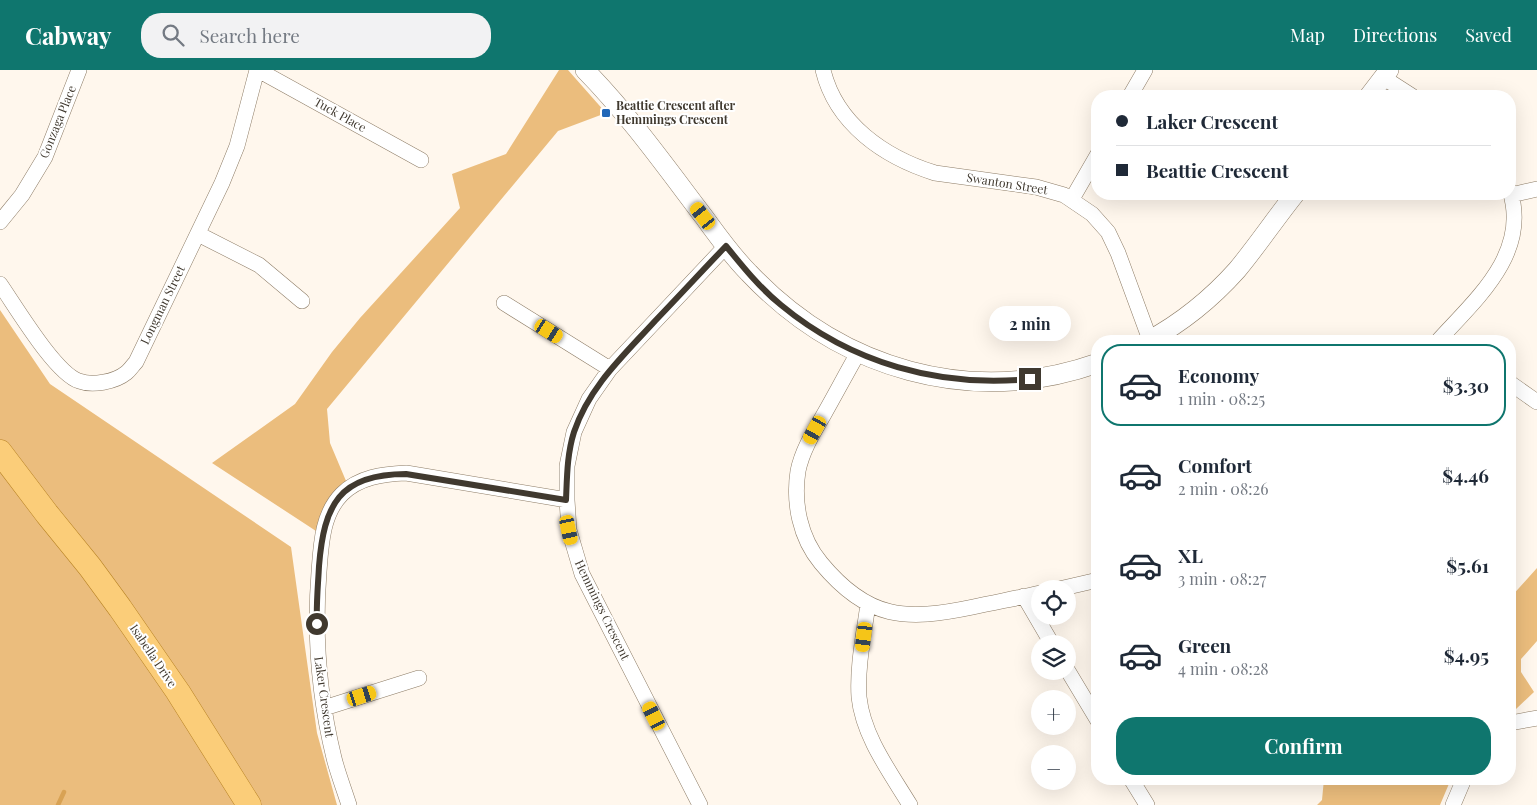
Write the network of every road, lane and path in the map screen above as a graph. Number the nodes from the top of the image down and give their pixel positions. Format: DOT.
graph roads {
  1 [pos="79,70"];
  2 [pos="258,70"];
  3 [pos="585,70"];
  4 [pos="823,70"];
  5 [pos="1145,70"];
  6 [pos="1386,74"];
  7 [pos="1133,90"];
  8 [pos="1374,90"];
  9 [pos="1405,90"];
  10 [pos="421,160"];
  11 [pos="1091,166"];
  12 [pos="1537,189"];
  13 [pos="1516,192"];
  14 [pos="1072,199"];
  15 [pos="1290,200"];
  16 [pos="1512,200"];
  17 [pos="0,222"];
  18 [pos="198,234"];
  19 [pos="726,246"];
  20 [pos="0,284"];
  21 [pos="302,301"];
  22 [pos="504,303"];
  23 [pos="1147,335"];
  24 [pos="1158,335"];
  25 [pos="1448,335"];
  26 [pos="858,353"];
  27 [pos="1091,365"];
  28 [pos="610,369"];
  29 [pos="1516,387"];
  30 [pos="1537,402"];
  31 [pos="0,452"];
  32 [pos="0,467"];
  33 [pos="566,500"];
  34 [pos="47,514"];
  35 [pos="1091,582"];
  36 [pos="1076,585"];
  37 [pos="1031,595"];
  38 [pos="1024,596"];
  39 [pos="868,604"];
  40 [pos="1047,635"];
  41 [pos="419,678"];
  42 [pos="1073,680"];
  43 [pos="324,708"];
  44 [pos="1091,710"];
  45 [pos="1537,718"];
  46 [pos="1516,722"];
  47 [pos="1135,785"];
  48 [pos="1461,785"];
  49 [pos="249,805"];
  50 [pos="350,805"];
  51 [pos="700,805"];
  52 [pos="910,805"];
  53 [pos="1147,805"];
  54 [pos="1453,805"];
  1 -- 17 [label="street, Gonzaga Place"];
  2 -- 10 [label="street, Tuck Place"];
  2 -- 18 [label="street, Longman Street"];
  3 -- 19 [label="street"];
  4 -- 14 [label="street, Swanton Street"];
  5 -- 7 [label="street"];
  6 -- 8 [label="street"];
  6 -- 9 [label="street"];
  11 -- 14 [label="street"];
  12 -- 13 [label="street"];
  14 -- 23 [label="street, Swanton Street"];
  15 -- 24 [label="street"];
  16 -- 25 [label="street"];
  18 -- 20 [label="street, Longman Street"];
  18 -- 21 [label="street"];
  19 -- 26 [label="street"];
  19 -- 28 [label="street, Hemmings Crescent"];
  22 -- 28 [label="street"];
  26 -- 27 [label="street"];
  26 -- 39 [label="street"];
  28 -- 33 [label="street, Hemmings Crescent"];
  29 -- 30 [label="street"];
  31 -- 34 [label="main road, Isabella Drive"];
  32 -- 34 [label="main road, Isabella Drive"];
  33 -- 43 [label="street, Laker Crescent"];
  33 -- 51 [label="street, Hemmings Crescent"];
  34 -- 49 [label="main road, Isabella Drive"];
  35 -- 36 [label="street"];
  37 -- 38 [label="street"];
  38 -- 39 [label="street"];
  38 -- 40 [label="street"];
  39 -- 52 [label="street"];
  41 -- 43 [label="street"];
  42 -- 44 [label="street"];
  43 -- 50 [label="street, Laker Crescent"];
  45 -- 46 [label="street"];
  47 -- 53 [label="street"];
  48 -- 54 [label="street"];
}
